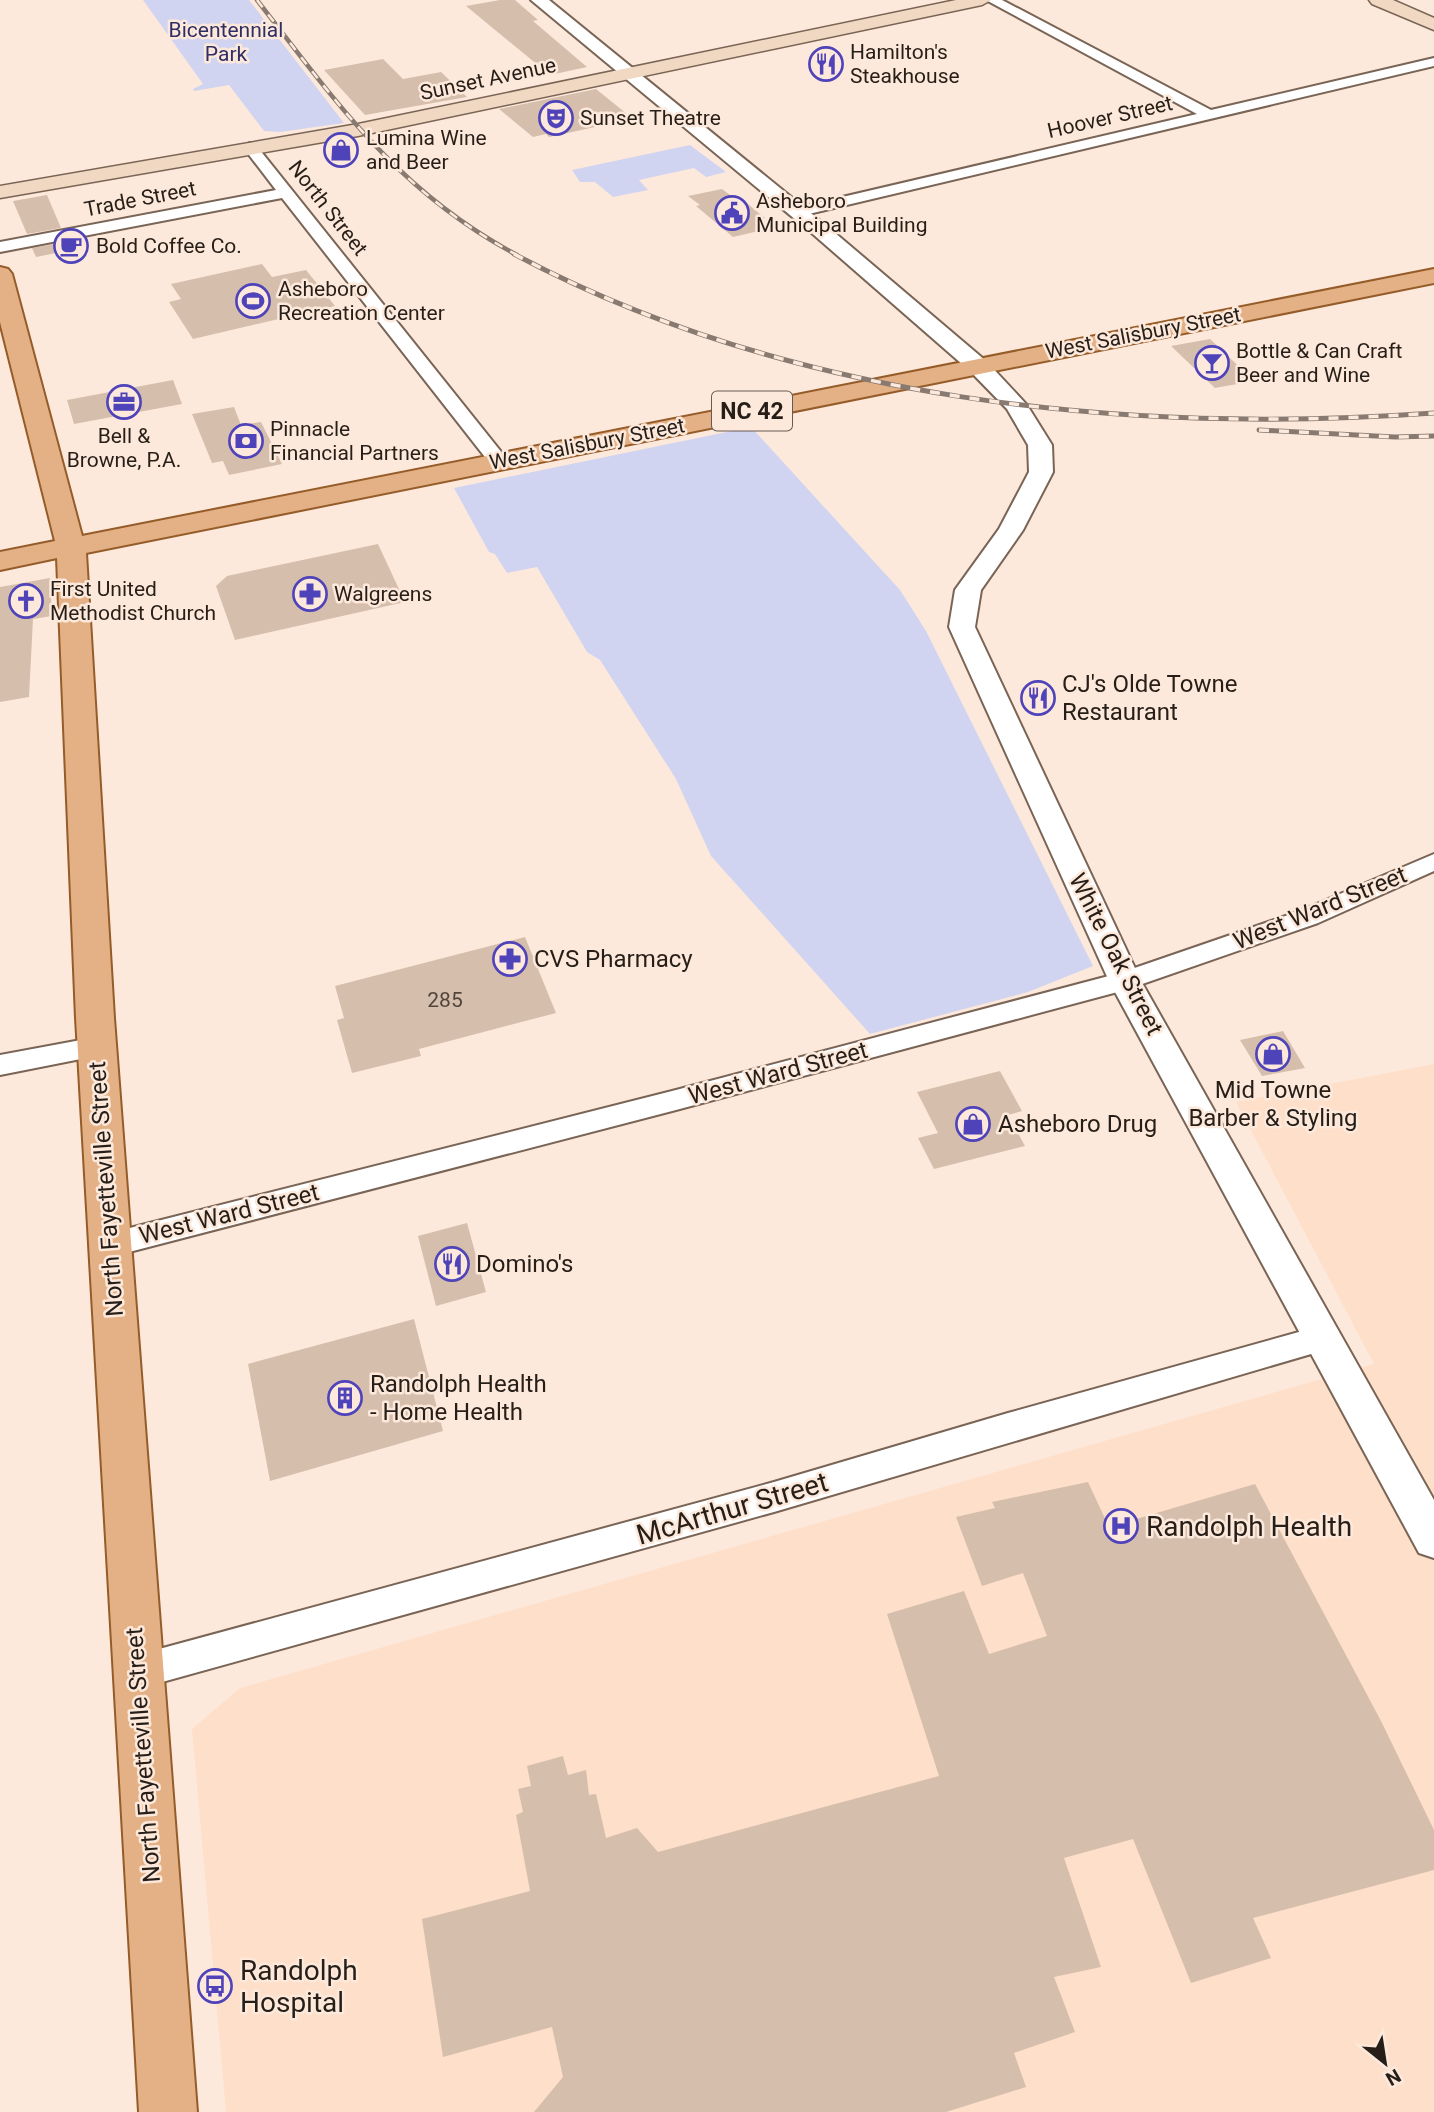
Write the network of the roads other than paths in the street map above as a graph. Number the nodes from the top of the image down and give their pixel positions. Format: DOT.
graph roads {
  1 [pos="539,0"];
  2 [pos="982,0"];
  3 [pos="992,0"];
  4 [pos="1378,0"];
  5 [pos="1434,25"];
  6 [pos="1434,62"];
  7 [pos="628,73"];
  8 [pos="1210,115"];
  9 [pos="250,147"];
  10 [pos="0,192"];
  11 [pos="287,192"];
  12 [pos="796,212"];
  13 [pos="0,247"];
  14 [pos="0,274"];
  15 [pos="1434,276"];
  16 [pos="978,366"];
  17 [pos="499,462"];
  18 [pos="71,547"];
  19 [pos="0,561"];
  20 [pos="1434,862"];
  21 [pos="1125,981"];
  22 [pos="97,1047"];
  23 [pos="0,1065"];
  24 [pos="110,1245"];
  25 [pos="1324,1338"];
  26 [pos="1434,1539"];
  27 [pos="137,1672"];
  28 [pos="168,2112"];
  1 -- 7 [label="street, White Oak Street"];
  2 -- 7 [label="main road, Sunset Avenue"];
  3 -- 8 [label="street"];
  4 -- 5 [label="main road"];
  6 -- 8 [label="street, Hoover Street"];
  7 -- 9 [label="main road, Sunset Avenue"];
  7 -- 12 [label="street, White Oak Street"];
  8 -- 12 [label="street, Hoover Street"];
  9 -- 10 [label="main road, Sunset Avenue"];
  9 -- 11 [label="street, North Street"];
  11 -- 13 [label="street, Trade Street"];
  11 -- 17 [label="street, North Street"];
  12 -- 16 [label="street, White Oak Street"];
  14 -- 18 [label="main road, North Fayetteville Street"];
  15 -- 16 [label="main road, West Salisbury Street / NC 42"];
  16 -- 17 [label="main road, West Salisbury Street / NC 42"];
  16 -- 21 [label="street, White Oak Street"];
  17 -- 18 [label="main road, West Salisbury Street / NC 42"];
  18 -- 19 [label="main road, NC 42"];
  18 -- 22 [label="main road, North Fayetteville Street"];
  20 -- 21 [label="street, West Ward Street"];
  21 -- 24 [label="street, West Ward Street"];
  21 -- 25 [label="street, White Oak Street"];
  22 -- 23 [label="street"];
  22 -- 24 [label="main road, North Fayetteville Street"];
  24 -- 27 [label="main road, North Fayetteville Street"];
  25 -- 26 [label="street, White Oak Street"];
  25 -- 27 [label="street, McArthur Street"];
  27 -- 28 [label="main road, North Fayetteville Street"];
}
